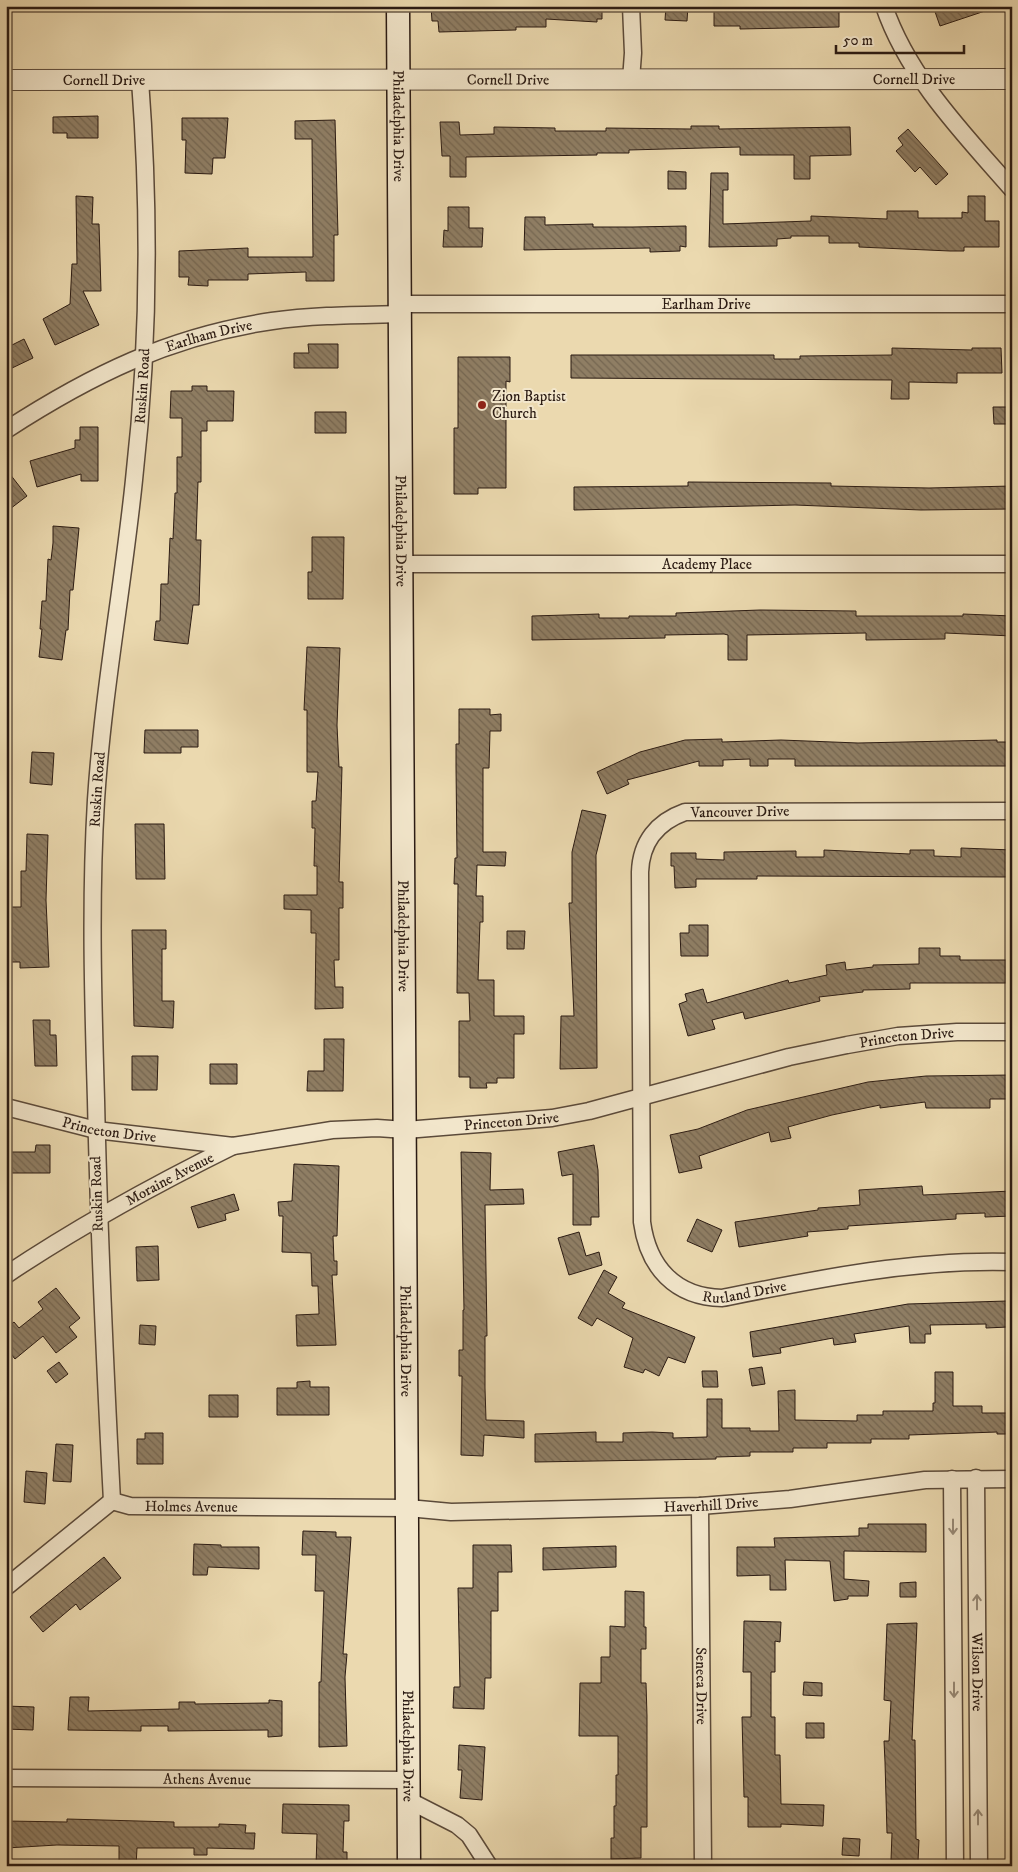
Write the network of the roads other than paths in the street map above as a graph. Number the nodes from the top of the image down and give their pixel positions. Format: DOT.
graph roads {
  1 [pos="398,6"];
  2 [pos="632,6"];
  3 [pos="884,6"];
  4 [pos="1012,79"];
  5 [pos="6,80"];
  6 [pos="140,80"];
  7 [pos="399,80"];
  8 [pos="631,80"];
  9 [pos="924,80"];
  10 [pos="1012,189"];
  11 [pos="1012,304"];
  12 [pos="401,309"];
  13 [pos="143,356"];
  14 [pos="6,430"];
  15 [pos="403,564"];
  16 [pos="1012,564"];
  17 [pos="1012,811"];
  18 [pos="1012,1032"];
  19 [pos="641,1098"];
  20 [pos="6,1107"];
  21 [pos="96,1130"];
  22 [pos="406,1130"];
  23 [pos="232,1146"];
  24 [pos="98,1217"];
  25 [pos="1012,1262"];
  26 [pos="6,1275"];
  27 [pos="976,1478"];
  28 [pos="952,1479"];
  29 [pos="1012,1479"];
  30 [pos="112,1501"];
  31 [pos="700,1506"];
  32 [pos="408,1508"];
  33 [pos="6,1587"];
  34 [pos="6,1778"];
  35 [pos="409,1790"];
  36 [pos="409,1866"];
  37 [pos="489,1866"];
  38 [pos="703,1866"];
  39 [pos="955,1866"];
  40 [pos="978,1866"];
  1 -- 7 [label="main road, Philadelphia Drive"];
  2 -- 8 [label="street"];
  3 -- 9 [label="street"];
  4 -- 9 [label="street, Cornell Drive"];
  5 -- 6 [label="street, Cornell Drive"];
  6 -- 7 [label="street, Cornell Drive"];
  6 -- 13 [label="street, Ruskin Road"];
  7 -- 8 [label="street, Cornell Drive"];
  7 -- 12 [label="main road, Philadelphia Drive"];
  8 -- 9 [label="street, Cornell Drive"];
  9 -- 10 [label="street"];
  11 -- 12 [label="street, Earlham Drive"];
  12 -- 13 [label="street, Earlham Drive"];
  12 -- 15 [label="main road, Philadelphia Drive"];
  13 -- 14 [label="street, Earlham Drive"];
  13 -- 21 [label="street, Ruskin Road"];
  15 -- 16 [label="street, Academy Place"];
  15 -- 22 [label="main road, Philadelphia Drive"];
  17 -- 19 [label="street, Vancouver Drive"];
  18 -- 19 [label="street, Princeton Drive"];
  19 -- 22 [label="street, Princeton Drive"];
  19 -- 25 [label="street, Rutland Drive"];
  20 -- 21 [label="street, Princeton Drive"];
  21 -- 23 [label="street, Princeton Drive"];
  21 -- 24 [label="street, Ruskin Road"];
  22 -- 23 [label="street, Princeton Drive"];
  22 -- 32 [label="main road, Philadelphia Drive"];
  23 -- 24 [label="street, Moraine Avenue"];
  24 -- 26 [label="street, Moraine Avenue"];
  24 -- 30 [label="street, Ruskin Road"];
  27 -- 28 [label="street, Haverhill Drive"];
  27 -- 29 [label="street, Haverhill Drive"];
  40 -- 27 [label="street, Wilson Drive, one-way"];
  28 -- 31 [label="street, Haverhill Drive"];
  28 -- 39 [label="street, Wilson Drive, one-way"];
  30 -- 32 [label="street, Holmes Avenue"];
  30 -- 33 [label="street"];
  31 -- 32 [label="street, Haverhill Drive"];
  31 -- 38 [label="street, Seneca Drive"];
  32 -- 35 [label="main road, Philadelphia Drive"];
  34 -- 35 [label="street, Athens Avenue"];
  35 -- 36 [label="main road, Philadelphia Drive"];
  35 -- 37 [label="street"];
}
